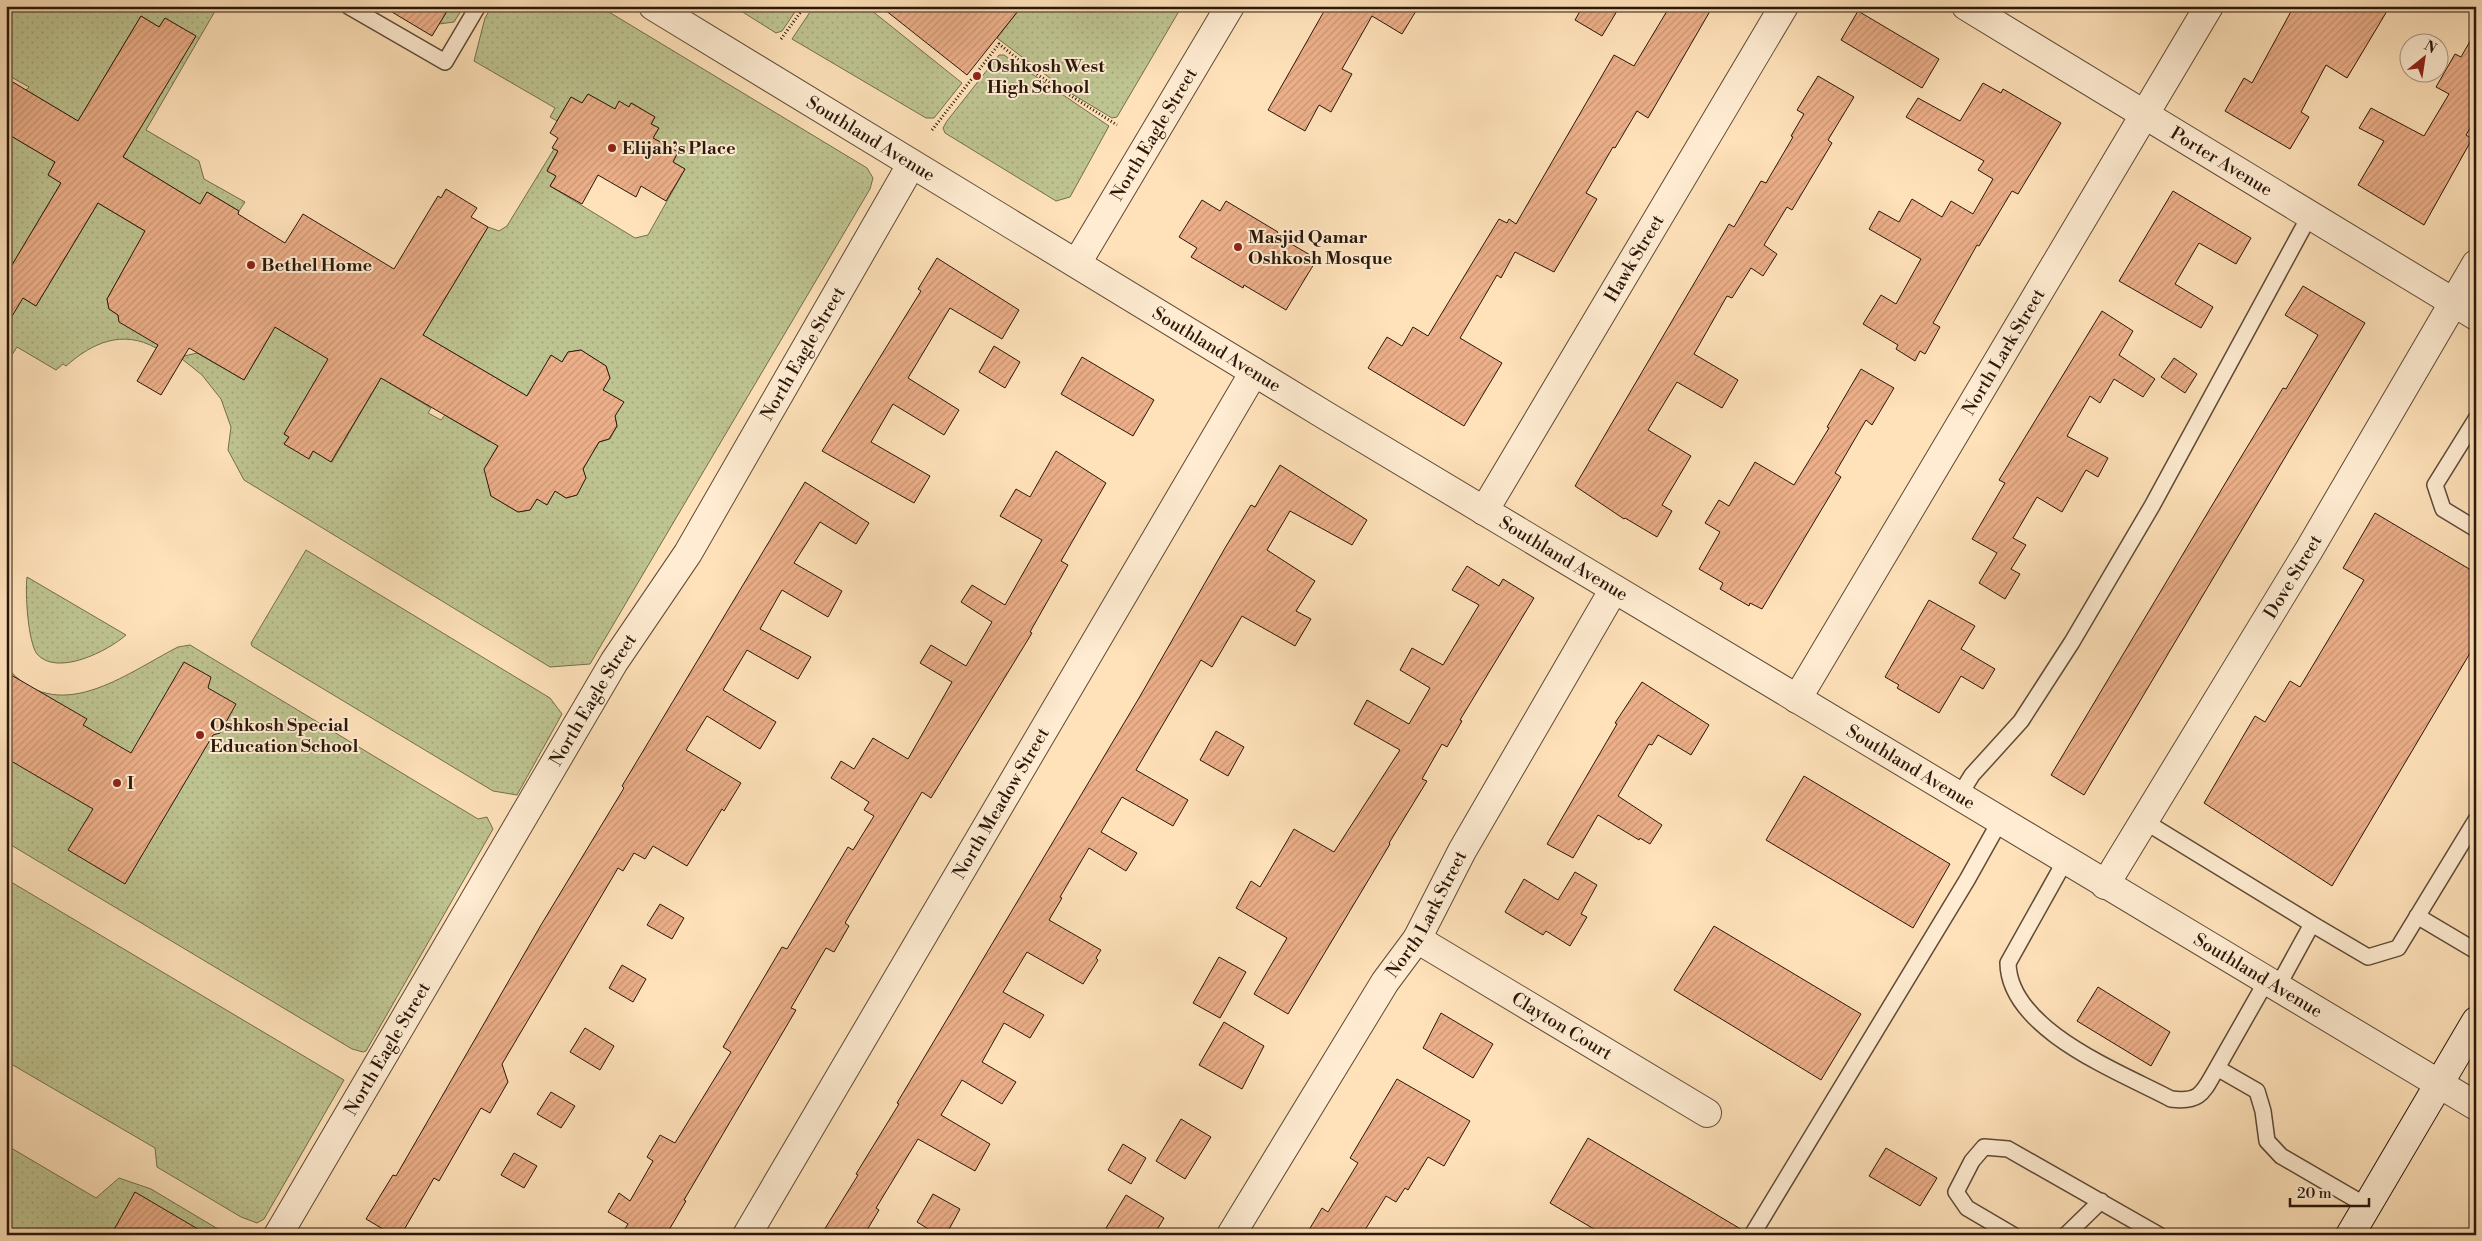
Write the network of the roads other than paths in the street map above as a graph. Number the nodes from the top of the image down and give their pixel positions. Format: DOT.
graph roads {
  1 [pos="348,6"];
  2 [pos="478,6"];
  3 [pos="653,6"];
  4 [pos="1230,6"];
  5 [pos="1784,6"];
  6 [pos="1966,6"];
  7 [pos="2209,6"];
  8 [pos="2144,114"];
  9 [pos="911,165"];
  10 [pos="2310,215"];
  11 [pos="1077,263"];
  12 [pos="2476,264"];
  13 [pos="2453,302"];
  14 [pos="2476,316"];
  15 [pos="1254,372"];
  16 [pos="2476,420"];
  17 [pos="1484,511"];
  18 [pos="2476,529"];
  19 [pos="1614,589"];
  20 [pos="1797,699"];
  21 [pos="1959,796"];
  22 [pos="2476,820"];
  23 [pos="2000,821"];
  24 [pos="2144,821"];
  25 [pos="2065,861"];
  26 [pos="2105,885"];
  27 [pos="2417,916"];
  28 [pos="2312,924"];
  29 [pos="1417,939"];
  30 [pos="2476,951"];
  31 [pos="2272,983"];
  32 [pos="2476,1021"];
  33 [pos="2217,1068"];
  34 [pos="2439,1084"];
  35 [pos="2476,1106"];
  36 [pos="1707,1113"];
  37 [pos="2101,1201"];
  38 [pos="2367,1206"];
  39 [pos="278,1235"];
  40 [pos="747,1235"];
  41 [pos="1231,1235"];
  42 [pos="1752,1235"];
  43 [pos="2013,1235"];
  44 [pos="2066,1235"];
  45 [pos="2159,1235"];
  46 [pos="2350,1235"];
  1 -- 2 [label="lane"];
  3 -- 9 [label="street, Southland Avenue"];
  4 -- 11 [label="street, North Eagle Street"];
  5 -- 17 [label="street, Hawk Street"];
  6 -- 8 [label="street, Porter Avenue"];
  7 -- 8 [label="street, North Lark Street"];
  8 -- 10 [label="street, Porter Avenue"];
  8 -- 20 [label="street, North Lark Street"];
  9 -- 11 [label="street, Southland Avenue"];
  9 -- 39 [label="street, North Eagle Street"];
  10 -- 13 [label="street, Porter Avenue"];
  10 -- 21 [label="lane"];
  11 -- 15 [label="street, Southland Avenue"];
  12 -- 13 [label="street, Dove Street"];
  13 -- 14 [label="street, Porter Avenue"];
  13 -- 24 [label="street, Dove Street"];
  15 -- 17 [label="street, Southland Avenue"];
  15 -- 40 [label="street, North Meadow Street"];
  16 -- 18 [label="lane"];
  17 -- 19 [label="street, Southland Avenue"];
  19 -- 20 [label="street, Southland Avenue"];
  19 -- 29 [label="street, North Lark Street"];
  20 -- 21 [label="street, Southland Avenue"];
  21 -- 23 [label="street, Southland Avenue"];
  22 -- 27 [label="lane"];
  23 -- 25 [label="street, Southland Avenue"];
  23 -- 42 [label="lane"];
  24 -- 26 [label="street, Dove Street"];
  24 -- 28 [label="lane"];
  25 -- 26 [label="street, Southland Avenue"];
  25 -- 33 [label="lane"];
  26 -- 31 [label="street, Southland Avenue"];
  27 -- 28 [label="lane"];
  27 -- 30 [label="lane"];
  28 -- 31 [label="lane"];
  29 -- 36 [label="street, Clayton Court"];
  29 -- 41 [label="street, North Lark Street"];
  31 -- 33 [label="lane"];
  31 -- 34 [label="street, Southland Avenue"];
  32 -- 34 [label="street"];
  33 -- 38 [label="lane"];
  34 -- 35 [label="street, Southland Avenue"];
  34 -- 38 [label="street"];
  37 -- 43 [label="lane"];
  37 -- 44 [label="lane"];
  37 -- 45 [label="lane"];
  38 -- 46 [label="street"];
}
